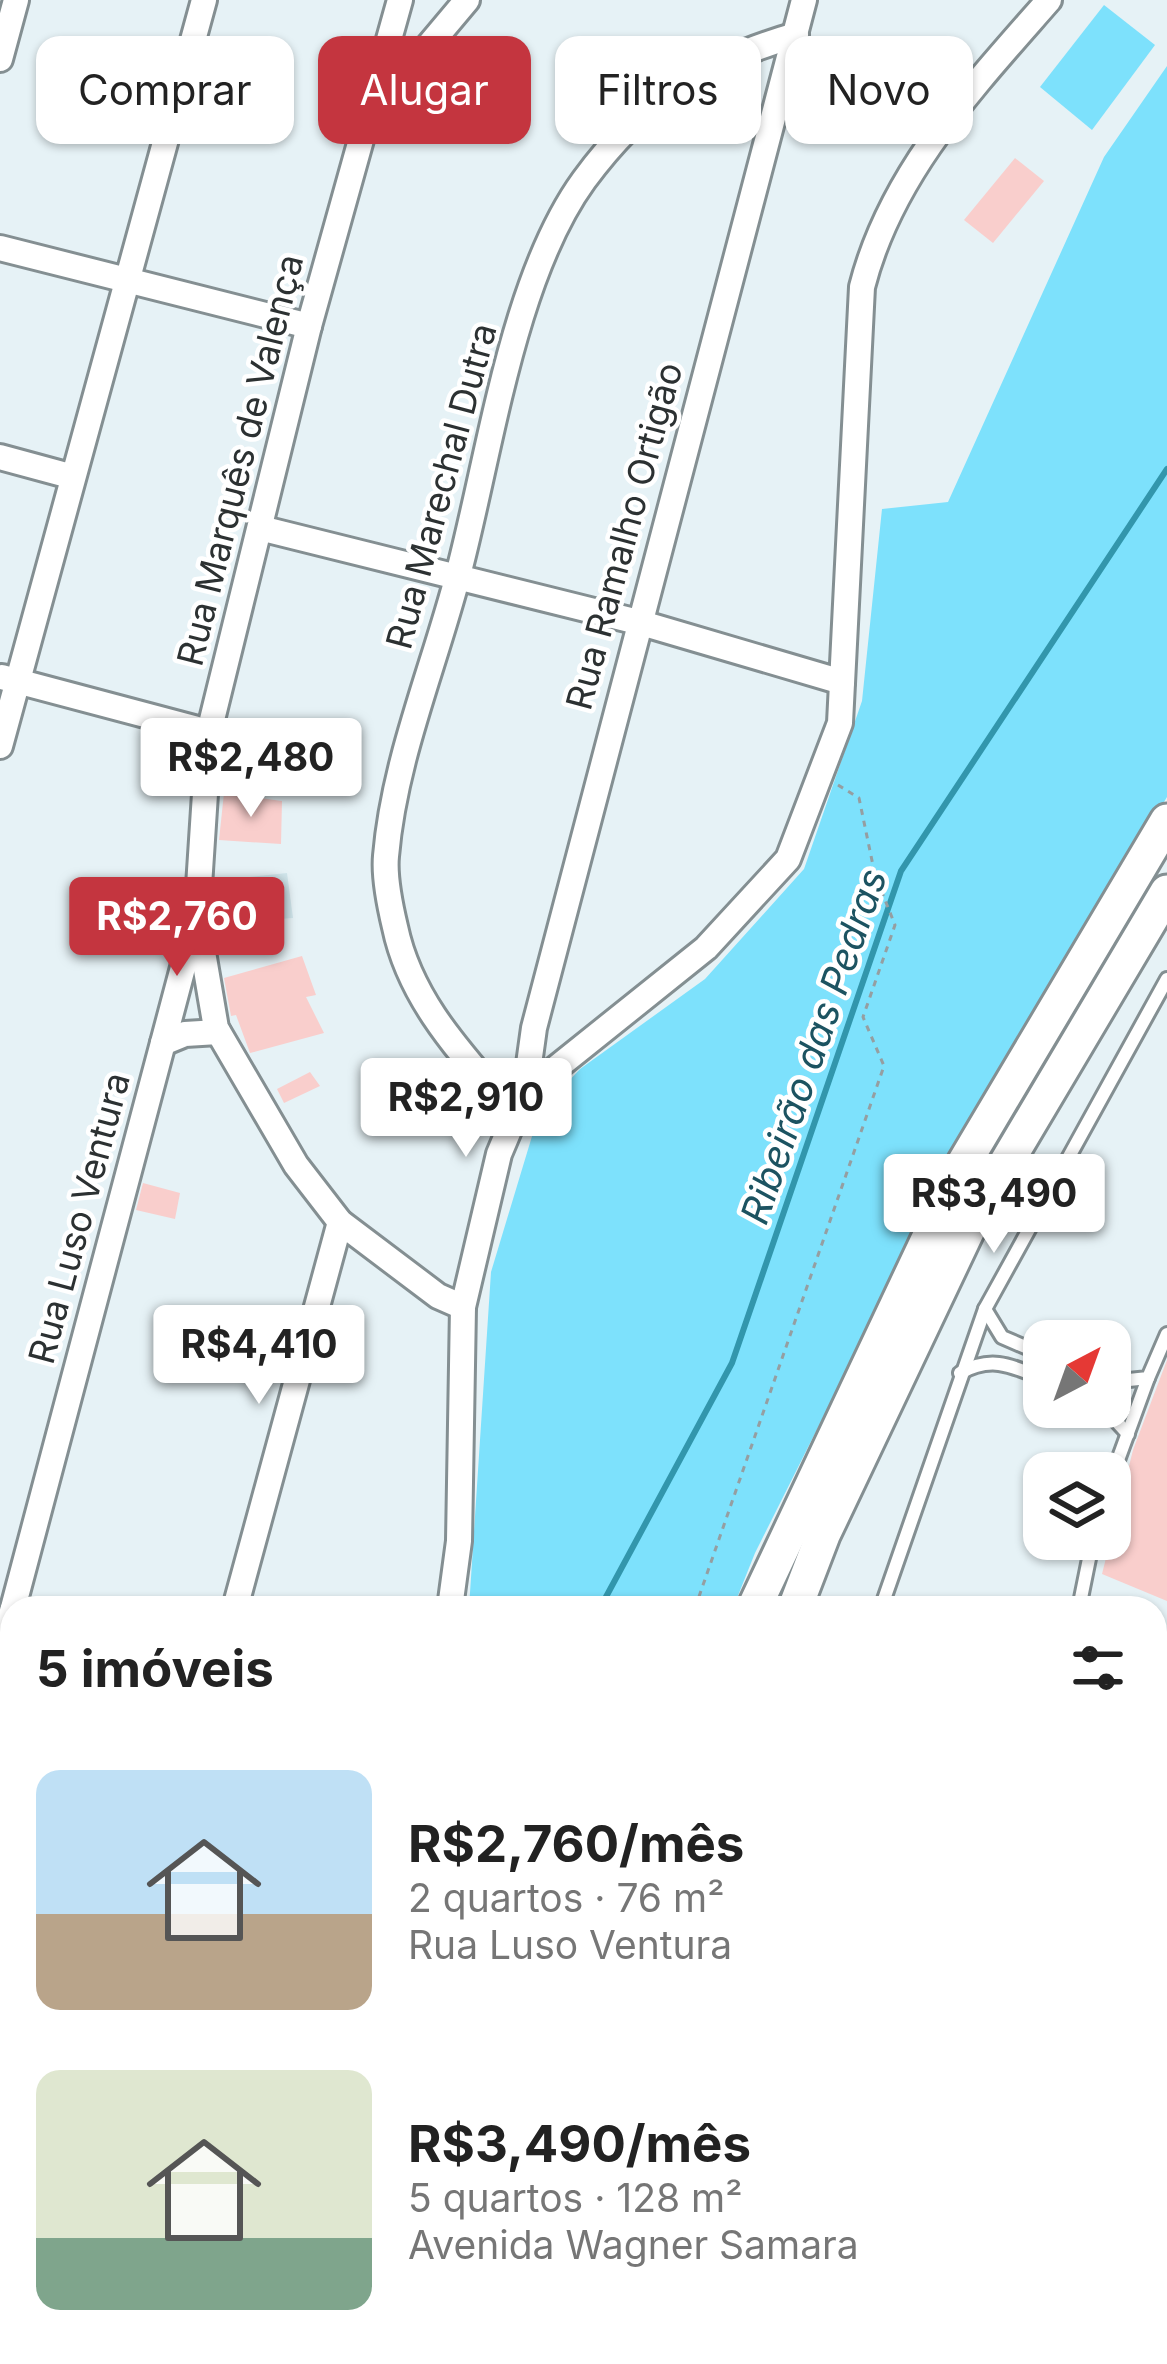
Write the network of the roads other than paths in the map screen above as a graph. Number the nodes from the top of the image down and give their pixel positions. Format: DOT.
graph roads {
  1 [pos="16,0"];
  2 [pos="204,0"];
  3 [pos="400,0"];
  4 [pos="467,0"];
  5 [pos="805,0"];
  6 [pos="1049,0"];
  7 [pos="796,35"];
  8 [pos="389,36"];
  9 [pos="437,36"];
  10 [pos="0,59"];
  11 [pos="358,144"];
  12 [pos="0,248"];
  13 [pos="128,284"];
  14 [pos="309,326"];
  15 [pos="0,457"];
  16 [pos="70,476"];
  17 [pos="260,528"];
  18 [pos="458,578"];
  19 [pos="638,622"];
  20 [pos="8,678"];
  21 [pos="842,682"];
  22 [pos="209,732"];
  23 [pos="0,746"];
  24 [pos="1167,820"];
  25 [pos="1167,892"];
  26 [pos="196,917"];
  27 [pos="1167,980"];
  28 [pos="218,1032"];
  29 [pos="163,1042"];
  30 [pos="520,1104"];
  31 [pos="340,1222"];
  32 [pos="463,1306"];
  33 [pos="985,1309"];
  34 [pos="1167,1334"];
  35 [pos="1023,1345"];
  36 [pos="1023,1370"];
  37 [pos="960,1373"];
  38 [pos="1148,1378"];
  39 [pos="1131,1380"];
  40 [pos="1122,1428"];
  41 [pos="1128,1434"];
  42 [pos="1121,1452"];
  43 [pos="1089,1560"];
  44 [pos="15,1596"];
  45 [pos="238,1596"];
  46 [pos="452,1596"];
  47 [pos="760,1596"];
  48 [pos="800,1596"];
  49 [pos="885,1596"];
  50 [pos="1081,1596"];
  1 -- 10 [label="street"];
  2 -- 13 [label="street"];
  3 -- 8 [label="street"];
  4 -- 9 [label="street, Rua Marquês de Valença"];
  5 -- 7 [label="street, Rua Ramalho Ortigão"];
  6 -- 21 [label="street"];
  7 -- 18 [label="street, Rua Marechal Dutra"];
  7 -- 19 [label="street, Rua Ramalho Ortigão"];
  11 -- 14 [label="street, Rua Marquês de Valença"];
  12 -- 13 [label="street"];
  13 -- 14 [label="street"];
  13 -- 16 [label="street"];
  14 -- 17 [label="street, Rua Marquês de Valença"];
  15 -- 16 [label="street"];
  16 -- 20 [label="street"];
  17 -- 18 [label="street"];
  17 -- 22 [label="street, Rua Marquês de Valença"];
  18 -- 19 [label="street"];
  18 -- 30 [label="street, Rua Marechal Dutra"];
  19 -- 21 [label="street"];
  19 -- 30 [label="street, Rua Ramalho Ortigão"];
  20 -- 22 [label="street"];
  20 -- 23 [label="street"];
  21 -- 30 [label="street"];
  22 -- 26 [label="street, Rua Marquês de Valença"];
  24 -- 47 [label="main road"];
  25 -- 48 [label="main road"];
  26 -- 28 [label="street, Rua Marquês de Valença"];
  26 -- 29 [label="street, Rua Luso Ventura"];
  27 -- 33 [label="lane"];
  28 -- 29 [label="street"];
  28 -- 31 [label="street, Rua Marquês de Valença"];
  29 -- 44 [label="street, Rua Luso Ventura"];
  30 -- 32 [label="street, Rua Ramalho Ortigão"];
  31 -- 32 [label="street, Rua Marquês de Valença"];
  31 -- 45 [label="street"];
  32 -- 46 [label="street, Rua Ramalho Ortigão"];
  33 -- 35 [label="lane"];
  33 -- 37 [label="lane"];
  34 -- 38 [label="lane"];
  36 -- 37 [label="lane"];
  37 -- 49 [label="lane"];
  38 -- 39 [label="lane"];
  38 -- 41 [label="lane"];
  40 -- 41 [label="lane"];
  41 -- 42 [label="lane"];
  43 -- 50 [label="lane"];
}
